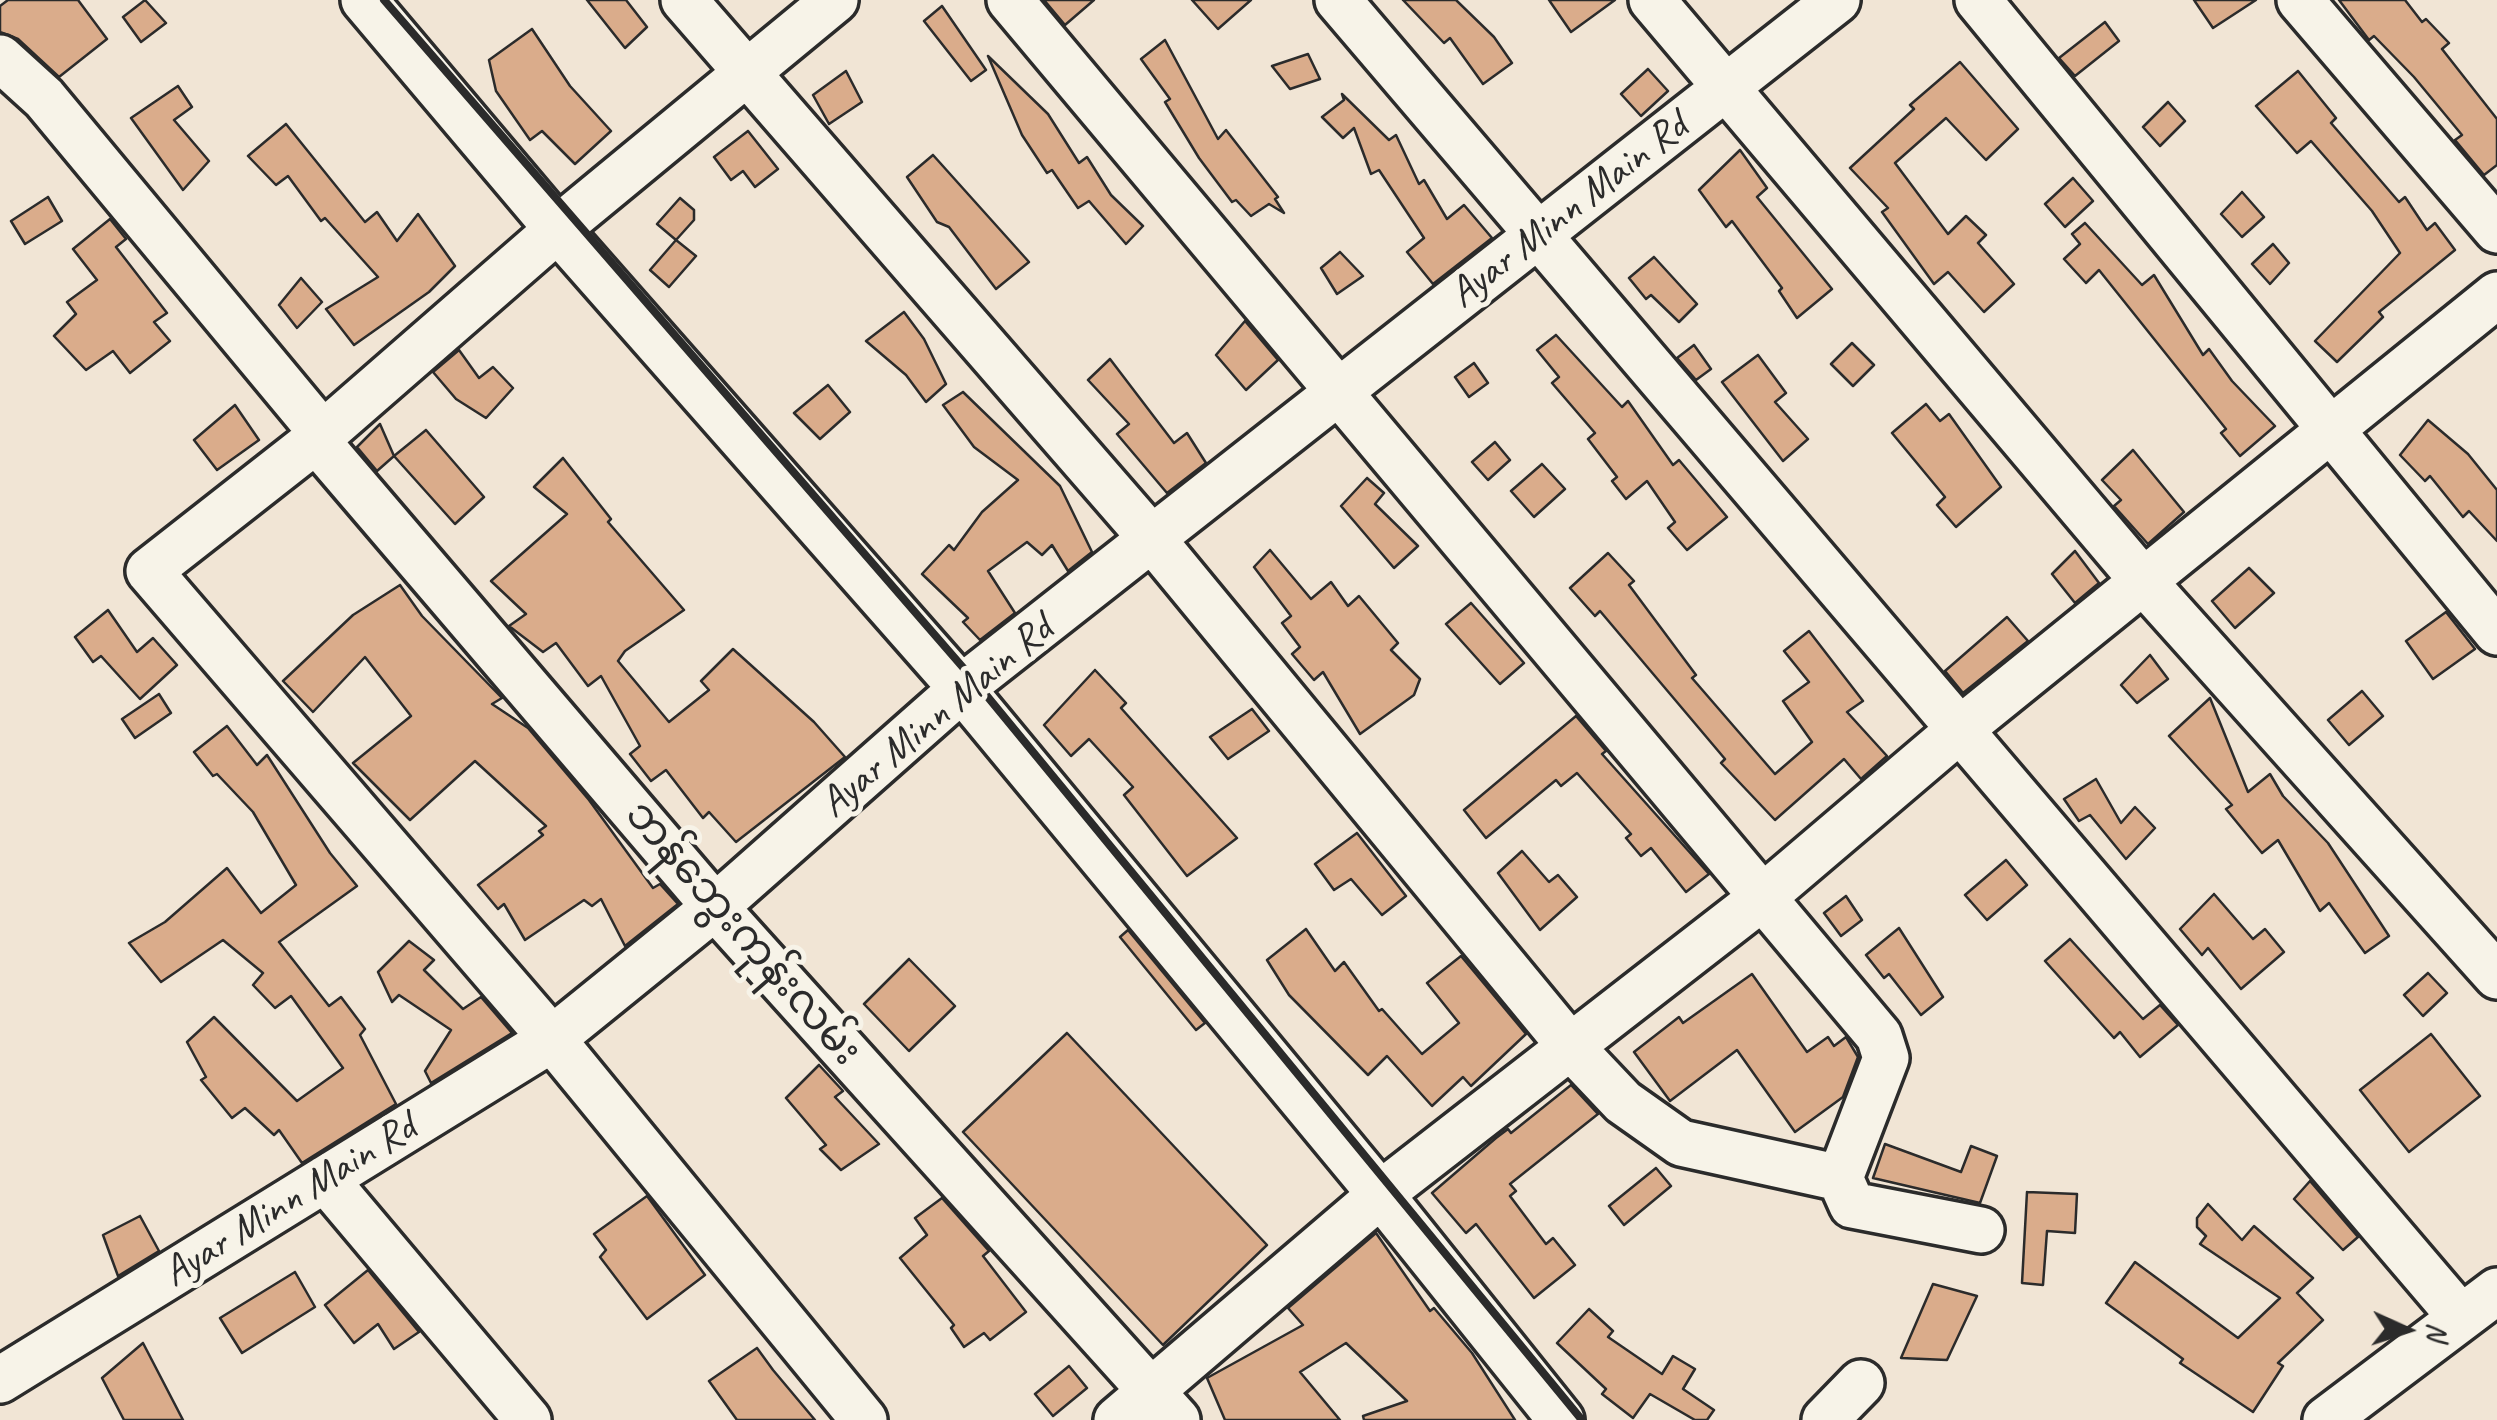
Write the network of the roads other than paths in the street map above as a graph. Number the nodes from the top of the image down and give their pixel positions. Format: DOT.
graph roads {
  1 [pos="364,0"];
  2 [pos="684,0"];
  3 [pos="835,0"];
  4 [pos="1010,0"];
  5 [pos="1338,0"];
  6 [pos="1652,0"];
  7 [pos="1837,0"];
  8 [pos="1978,0"];
  9 [pos="2300,0"];
  10 [pos="0,58"];
  11 [pos="745,73"];
  12 [pos="1728,86"];
  13 [pos="2497,230"];
  14 [pos="559,231"];
  15 [pos="1539,236"];
  16 [pos="2497,295"];
  17 [pos="1342,391"];
  18 [pos="2330,432"];
  19 [pos="319,437"];
  20 [pos="1152,540"];
  21 [pos="2144,582"];
  22 [pos="2497,632"];
  23 [pos="962,690"];
  24 [pos="1958,731"];
  25 [pos="1763,898"];
  26 [pos="715,907"];
  27 [pos="2497,976"];
  28 [pos="552,1038"];
  29 [pos="1570,1046"];
  30 [pos="1840,1178"];
  31 [pos="324,1179"];
  32 [pos="1382,1195"];
  33 [pos="1981,1230"];
  34 [pos="2497,1291"];
  35 [pos="2459,1316"];
  36 [pos="0,1380"];
  37 [pos="1861,1383"];
  38 [pos="1164,1405"];
  39 [pos="528,1420"];
  40 [pos="864,1420"];
  41 [pos="1116,1420"];
  42 [pos="1561,1420"];
  43 [pos="1825,1420"];
  44 [pos="2326,1420"];
  1 -- 14 [label="street"];
  2 -- 11 [label="street"];
  3 -- 11 [label="street"];
  4 -- 17 [label="street"];
  5 -- 15 [label="street"];
  6 -- 12 [label="street"];
  7 -- 12 [label="street, Ayar Minn Main Rd"];
  8 -- 18 [label="street"];
  9 -- 13 [label="street"];
  10 -- 19 [label="street, ဘန်ဘွေးကုန်းလမ်း"];
  11 -- 14 [label="street"];
  11 -- 20 [label="street"];
  12 -- 15 [label="street, Ayar Minn Main Rd"];
  12 -- 21 [label="street"];
  14 -- 19 [label="street"];
  14 -- 23 [label="street"];
  15 -- 17 [label="street, Ayar Minn Main Rd"];
  15 -- 24 [label="street"];
  16 -- 18 [label="street"];
  17 -- 20 [label="street, Ayar Minn Main Rd"];
  17 -- 25 [label="street"];
  18 -- 21 [label="street"];
  18 -- 22 [label="street"];
  19 -- 26 [label="street, ဘန်ဘွေးကုန်းလမ်း"];
  19 -- 28 [label="street"];
  20 -- 23 [label="street, Ayar Minn Main Rd"];
  20 -- 29 [label="street"];
  21 -- 24 [label="street"];
  21 -- 27 [label="street"];
  23 -- 26 [label="street, Ayar Minn Main Rd"];
  23 -- 32 [label="street"];
  24 -- 25 [label="street"];
  24 -- 35 [label="street"];
  25 -- 29 [label="street"];
  25 -- 30 [label="street"];
  26 -- 28 [label="street, Ayar Minn Main Rd"];
  26 -- 38 [label="street, ဘန်ဘွေးကုန်းလမ်း"];
  28 -- 31 [label="street, Ayar Minn Main Rd"];
  28 -- 40 [label="street"];
  29 -- 30 [label="street"];
  29 -- 32 [label="street"];
  30 -- 33 [label="street"];
  31 -- 36 [label="street, Ayar Minn Main Rd"];
  31 -- 39 [label="street"];
  32 -- 38 [label="street"];
  32 -- 42 [label="street"];
  34 -- 35 [label="street"];
  35 -- 44 [label="street"];
  37 -- 43 [label="street"];
  38 -- 41 [label="street"];
}
